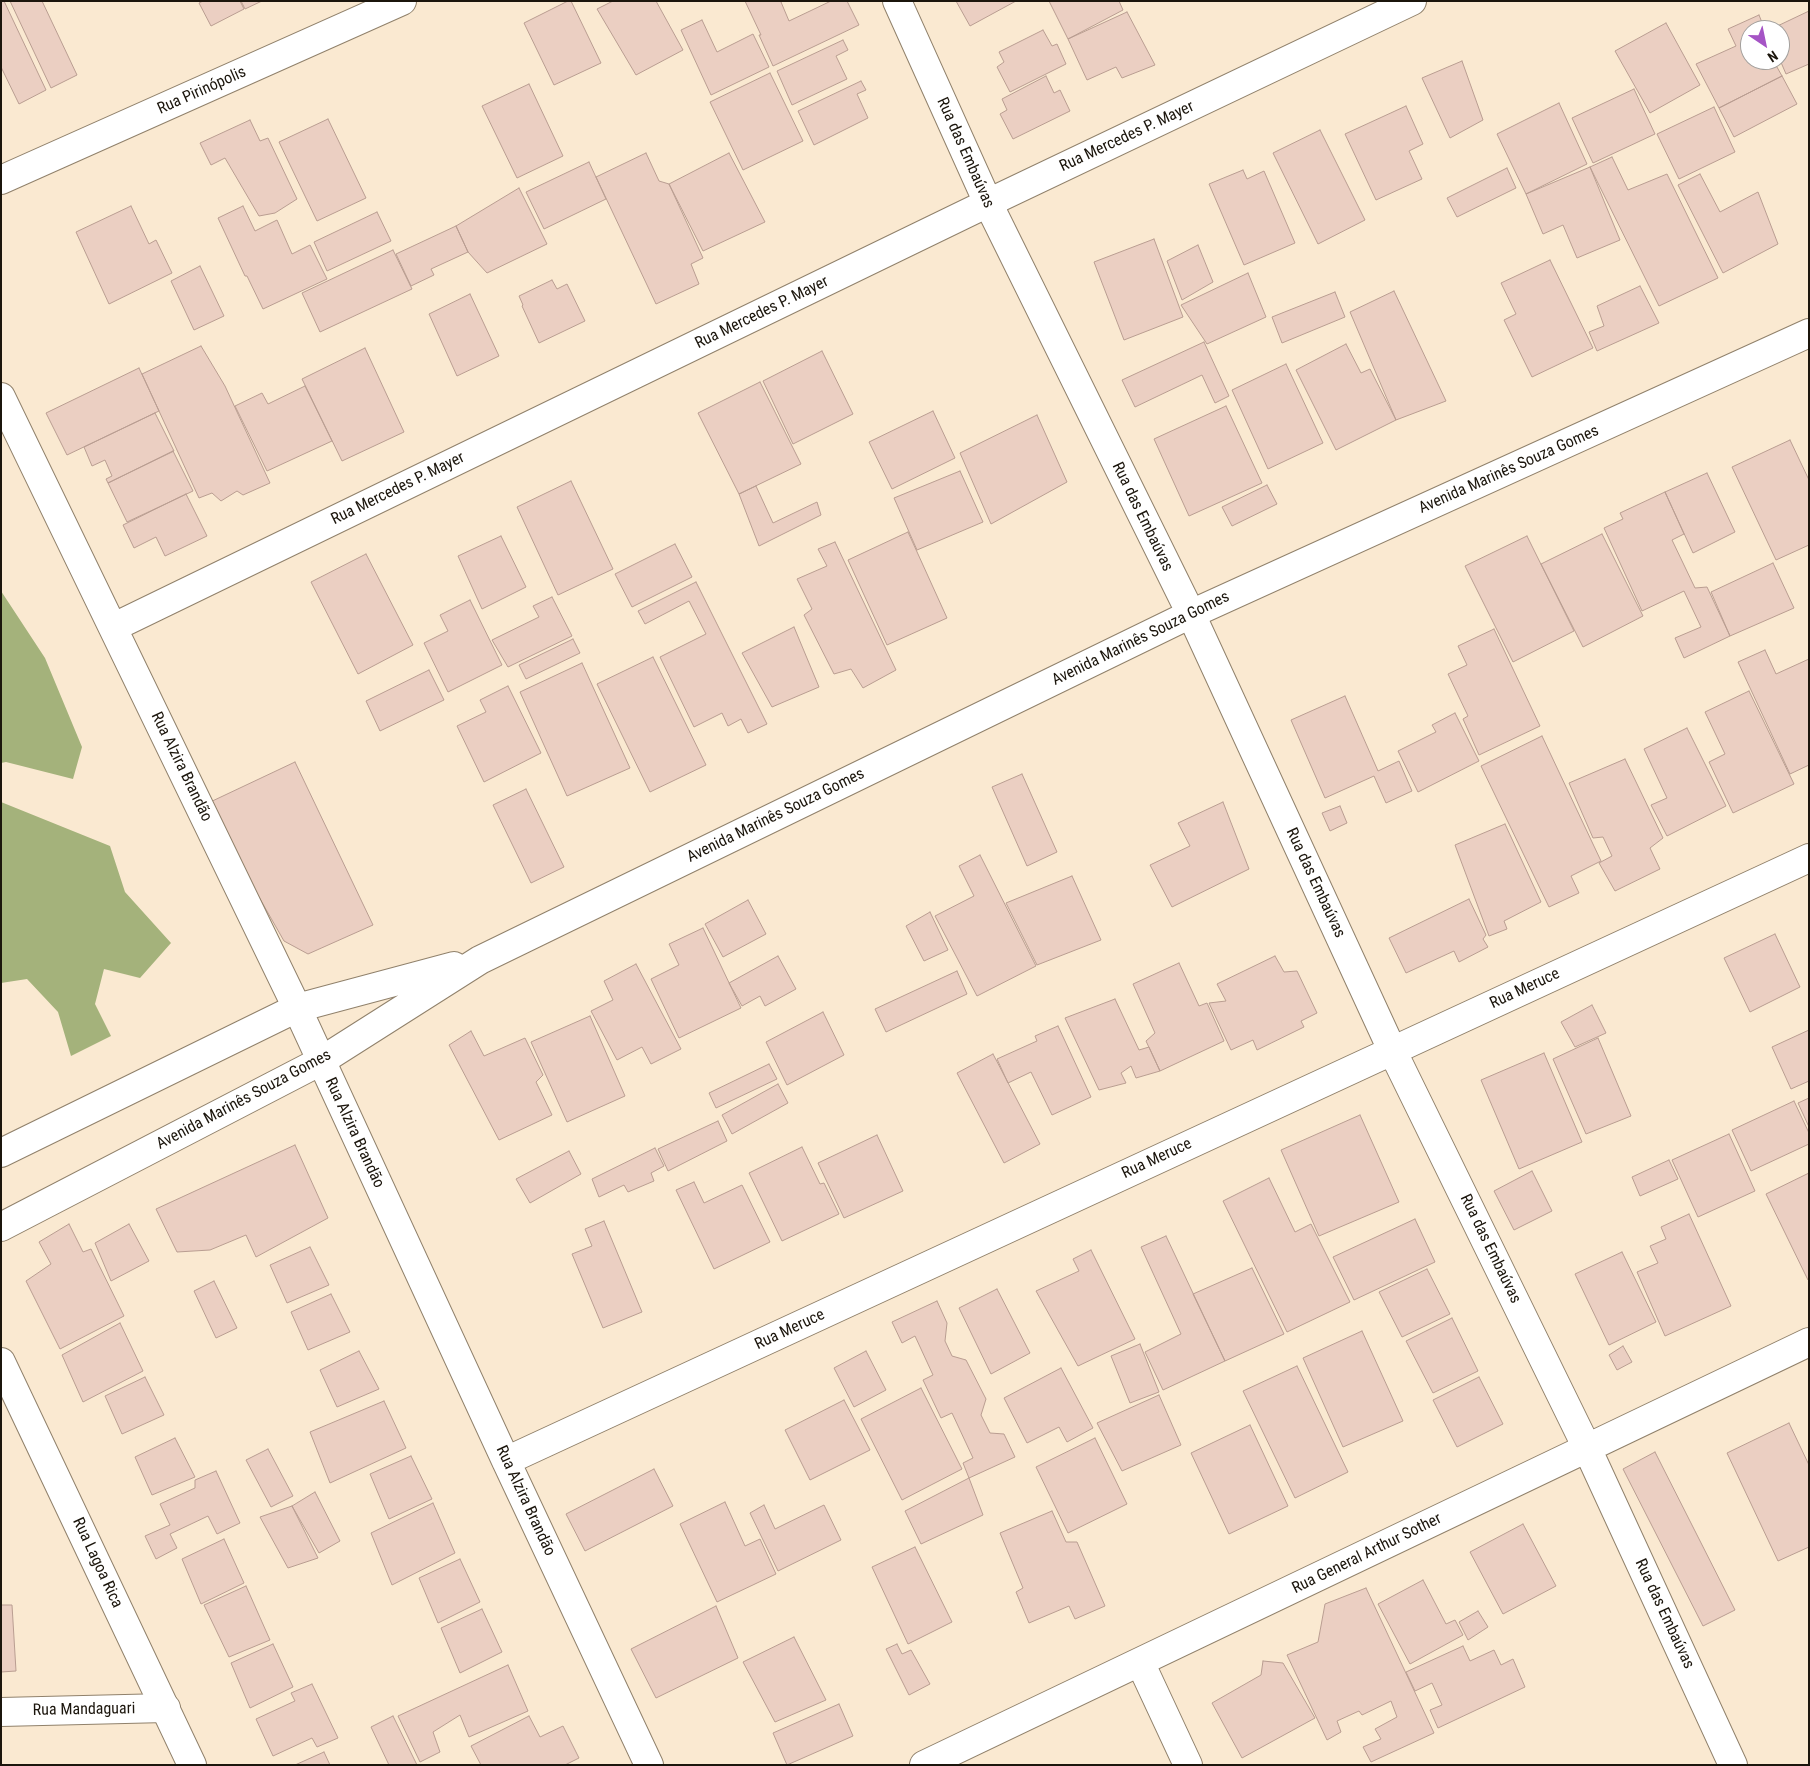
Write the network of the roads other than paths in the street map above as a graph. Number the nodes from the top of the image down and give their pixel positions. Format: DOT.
graph roads {
  1 [pos="402,1"];
  2 [pos="897,1"];
  3 [pos="1412,1"];
  4 [pos="1,180"];
  5 [pos="988,204"];
  6 [pos="1809,333"];
  7 [pos="1,397"];
  8 [pos="1190,614"];
  9 [pos="114,627"];
  10 [pos="1809,858"];
  11 [pos="480,960"];
  12 [pos="297,1008"];
  13 [pos="1392,1050"];
  14 [pos="321,1061"];
  15 [pos="1,1154"];
  16 [pos="1,1227"];
  17 [pos="1809,1342"];
  18 [pos="1,1362"];
  19 [pos="1588,1448"];
  20 [pos="506,1461"];
  21 [pos="1140,1662"];
  22 [pos="166,1708"];
  23 [pos="1,1712"];
  24 [pos="192,1765"];
  25 [pos="649,1765"];
  26 [pos="924,1765"];
  27 [pos="1188,1765"];
  28 [pos="1733,1765"];
  1 -- 4 [label="street, Rua Pirinópolis"];
  2 -- 5 [label="street, Rua das Embaúvas"];
  3 -- 5 [label="street, Rua Mercedes P. Mayer"];
  5 -- 8 [label="street, Rua das Embaúvas"];
  5 -- 9 [label="street, Rua Mercedes P. Mayer"];
  6 -- 8 [label="street, Avenida Marinês Souza Gomes"];
  7 -- 9 [label="street, Rua Alzira Brandão"];
  8 -- 11 [label="street, Avenida Marinês Souza Gomes"];
  8 -- 13 [label="street, Rua das Embaúvas"];
  9 -- 12 [label="street, Rua Alzira Brandão"];
  10 -- 13 [label="street, Rua Meruce"];
  11 -- 12 [label="street, Avenida Marinês Souza Gomes"];
  11 -- 14 [label="street, Avenida Marinês Souza Gomes"];
  12 -- 14 [label="street, Rua Alzira Brandão"];
  12 -- 15 [label="street, Avenida Marinês Souza Gomes"];
  13 -- 19 [label="street, Rua das Embaúvas"];
  13 -- 20 [label="street, Rua Meruce"];
  14 -- 16 [label="street, Avenida Marinês Souza Gomes"];
  14 -- 20 [label="street, Rua Alzira Brandão"];
  17 -- 19 [label="street, Rua General Arthur Sother"];
  18 -- 22 [label="street, Rua Lagoa Rica"];
  19 -- 21 [label="street, Rua General Arthur Sother"];
  19 -- 28 [label="street, Rua das Embaúvas"];
  20 -- 25 [label="street, Rua Alzira Brandão"];
  21 -- 26 [label="street, Rua General Arthur Sother"];
  21 -- 27 [label="street"];
  22 -- 23 [label="street, Rua Mandaguari"];
  22 -- 24 [label="street, Rua Lagoa Rica"];
}
